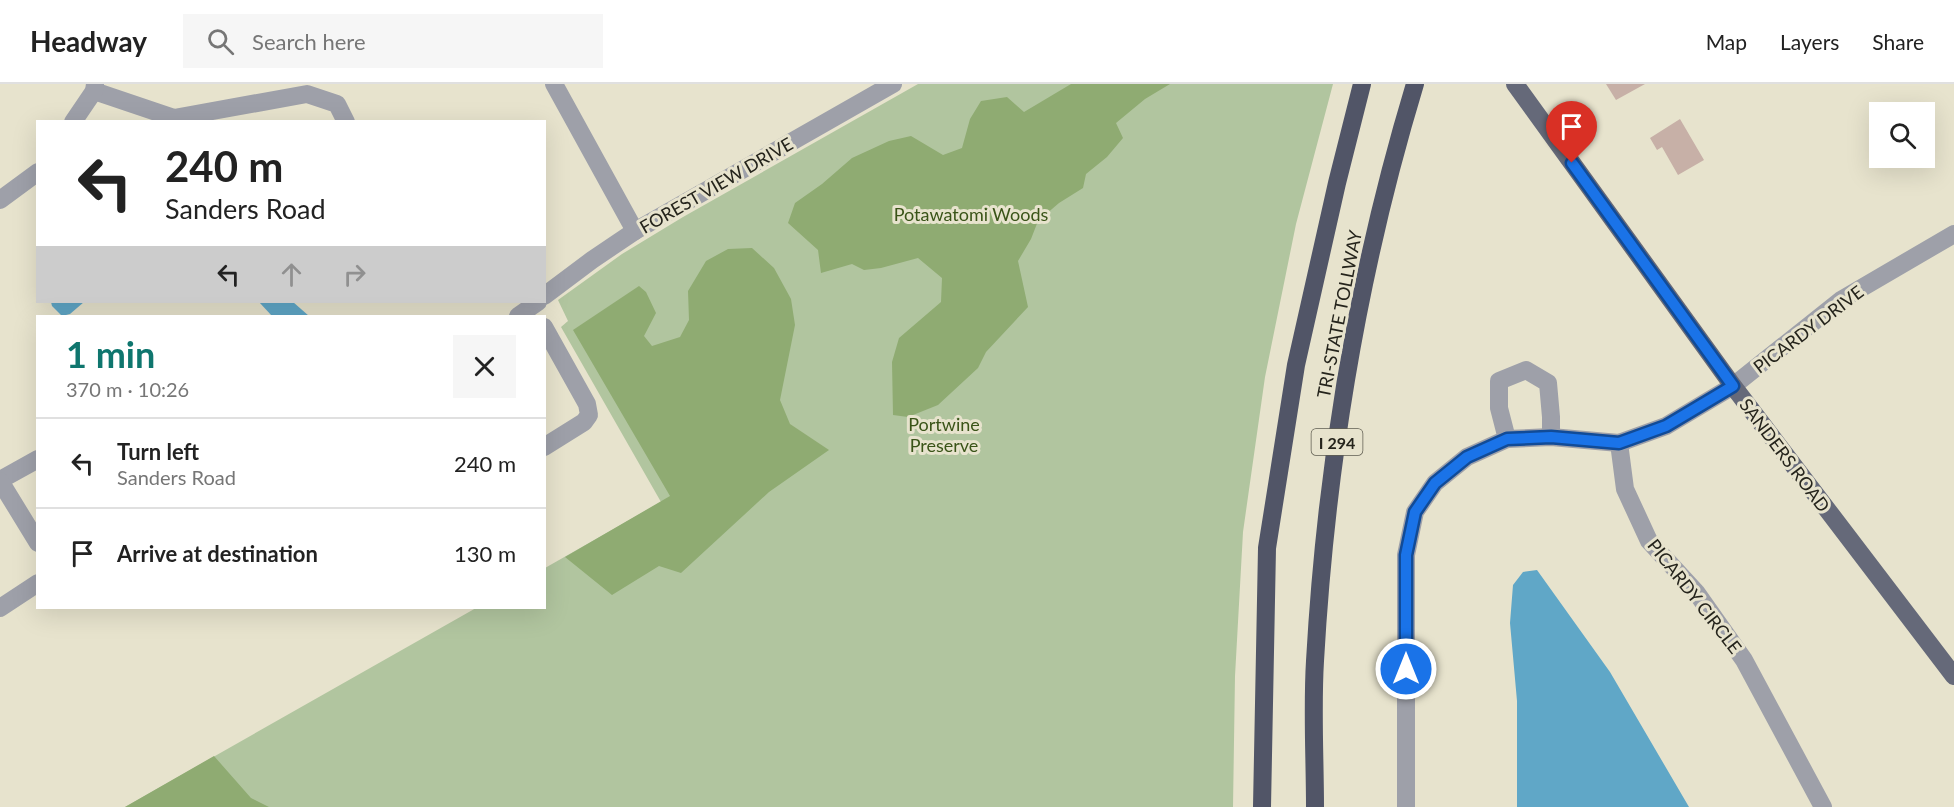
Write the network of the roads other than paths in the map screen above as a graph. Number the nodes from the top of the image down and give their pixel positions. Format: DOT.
graph roads {
  1 [pos="554,84"];
  2 [pos="893,84"];
  3 [pos="1362,84"];
  4 [pos="1415,84"];
  5 [pos="1515,84"];
  6 [pos="94,87"];
  7 [pos="74,120"];
  8 [pos="345,120"];
  9 [pos="36,173"];
  10 [pos="0,200"];
  11 [pos="635,231"];
  12 [pos="1954,234"];
  13 [pos="546,297"];
  14 [pos="546,331"];
  15 [pos="1733,386"];
  16 [pos="1551,437"];
  17 [pos="1507,439"];
  18 [pos="1619,443"];
  19 [pos="546,446"];
  20 [pos="36,460"];
  21 [pos="0,480"];
  22 [pos="36,540"];
  23 [pos="36,584"];
  24 [pos="0,608"];
  25 [pos="1954,676"];
  26 [pos="1262,807"];
  27 [pos="1315,807"];
  28 [pos="1406,807"];
  29 [pos="1823,807"];
  1 -- 11 [label="street"];
  2 -- 11 [label="street, FOREST VIEW DRIVE"];
  3 -- 26 [label="highway, TRI-STATE TOLLWAY / I 294"];
  4 -- 27 [label="highway, TRI-STATE TOLLWAY / I 294"];
  5 -- 15 [label="main road, SANDERS ROAD"];
  6 -- 7 [label="street"];
  6 -- 8 [label="street"];
  9 -- 10 [label="street"];
  11 -- 13 [label="street, FOREST VIEW DRIVE"];
  12 -- 15 [label="street, PICARDY DRIVE"];
  14 -- 19 [label="street"];
  15 -- 18 [label="street, PICARDY DRIVE"];
  15 -- 25 [label="main road, SANDERS ROAD"];
  16 -- 17 [label="street, PICARDY DRIVE"];
  16 -- 17 [label="street"];
  16 -- 18 [label="street, PICARDY DRIVE"];
  17 -- 28 [label="street, PICARDY DRIVE"];
  18 -- 29 [label="street, PICARDY CIRCLE"];
  20 -- 21 [label="street"];
  21 -- 22 [label="street"];
  23 -- 24 [label="street"];
}
